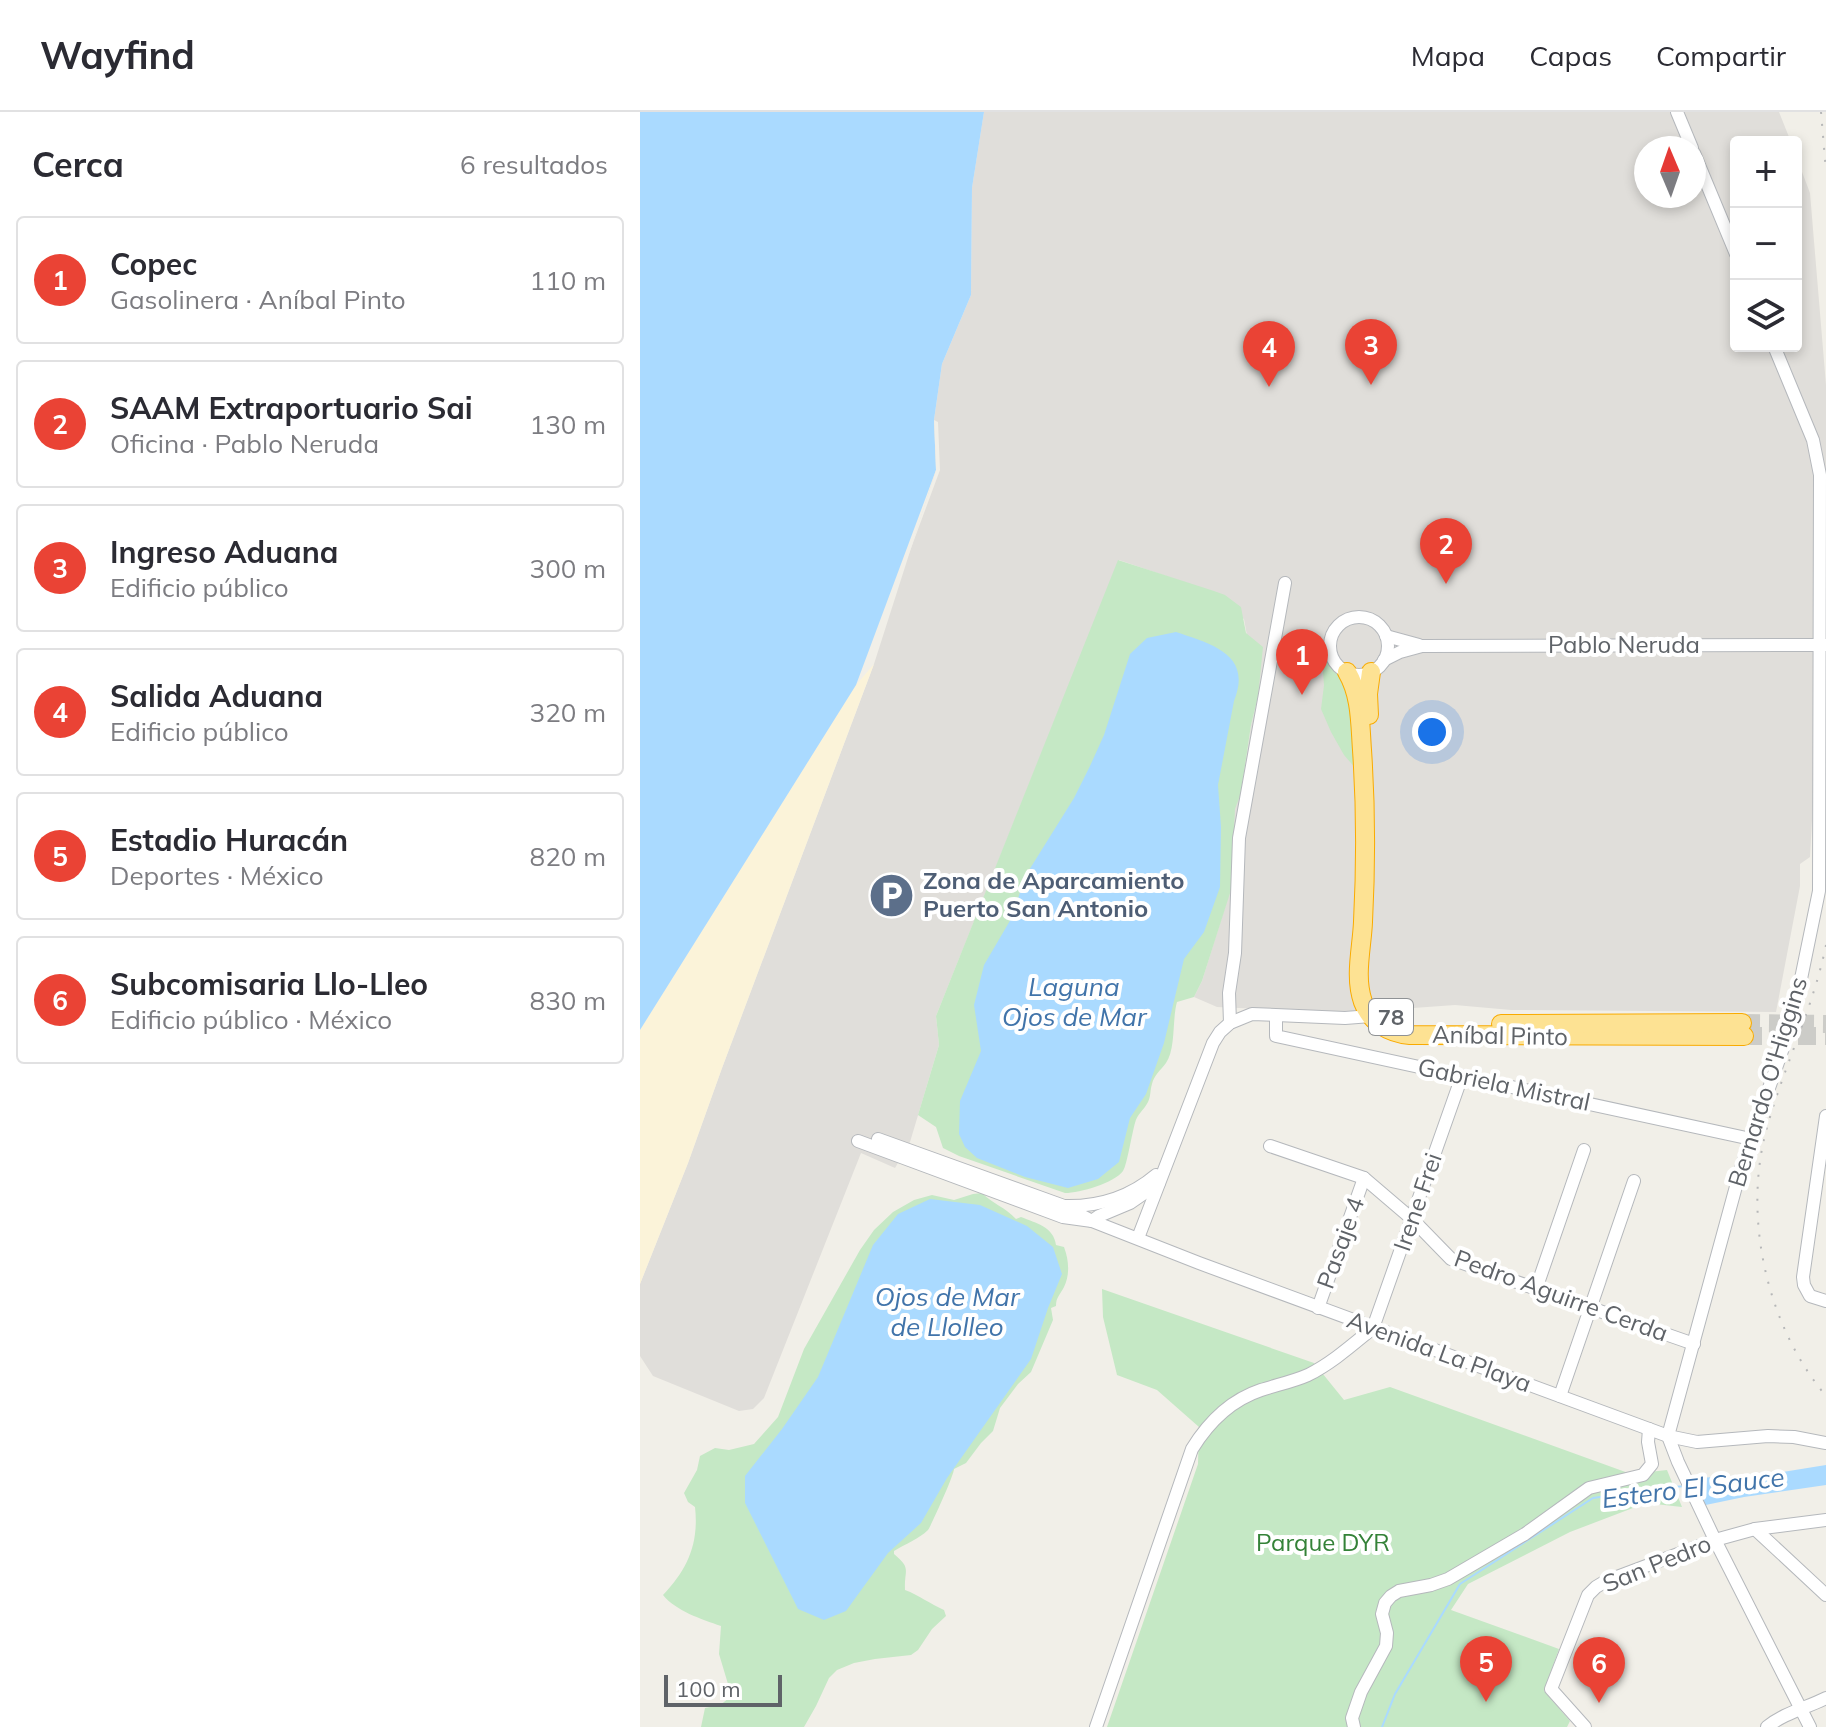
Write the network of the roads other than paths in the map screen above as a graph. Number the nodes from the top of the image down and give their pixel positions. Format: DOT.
graph roads {
  1 [pos="1677,112"];
  2 [pos="1687,136"];
  3 [pos="1706,182"];
  4 [pos="1730,240"];
  5 [pos="1776,352"];
  6 [pos="1285,583"];
  7 [pos="1386,636"];
  8 [pos="1823,645"];
  9 [pos="1422,646"];
  10 [pos="1378,666"];
  11 [pos="1347,672"];
  12 [pos="1378,1015"];
  13 [pos="1276,1016"];
  14 [pos="1230,1023"];
  15 [pos="1743,1030"];
  16 [pos="1462,1076"];
  17 [pos="1826,1116"];
  18 [pos="878,1139"];
  19 [pos="1751,1139"];
  20 [pos="858,1141"];
  21 [pos="1270,1146"];
  22 [pos="1824,1146"];
  23 [pos="1584,1150"];
  24 [pos="1167,1164"];
  25 [pos="1364,1178"];
  26 [pos="1634,1181"];
  27 [pos="1160,1182"];
  28 [pos="1064,1206"];
  29 [pos="1412,1219"];
  30 [pos="1092,1221"];
  31 [pos="1138,1238"];
  32 [pos="1536,1289"];
  33 [pos="1826,1301"];
  34 [pos="1318,1308"];
  35 [pos="1592,1308"];
  36 [pos="1373,1328"];
  37 [pos="1694,1344"];
  38 [pos="1560,1396"];
  39 [pos="1649,1429"];
  40 [pos="1668,1436"];
  41 [pos="1826,1443"];
  42 [pos="1826,1520"];
  43 [pos="1755,1529"];
  44 [pos="1712,1534"];
  45 [pos="1826,1595"];
  46 [pos="1826,1698"];
  47 [pos="1802,1710"];
  48 [pos="1096,1727"];
  49 [pos="1354,1727"];
  50 [pos="1585,1727"];
  51 [pos="1767,1727"];
  52 [pos="1784,1727"];
  53 [pos="1810,1727"];
  1 -- 2 [label="street"];
  3 -- 4 [label="street"];
  5 -- 8 [label="street, Bernardo O'Higgins"];
  6 -- 14 [label="street"];
  7 -- 9 [label="street, Pablo Neruda"];
  7 -- 10 [label="street"];
  7 -- 11 [label="street"];
  8 -- 9 [label="street, Pablo Neruda"];
  8 -- 19 [label="street, Bernardo O'Higgins"];
  9 -- 10 [label="street, Pablo Neruda"];
  10 -- 11 [label="street"];
  10 -- 12 [label="highway, 78"];
  11 -- 12 [label="highway, 78"];
  12 -- 13 [label="street"];
  12 -- 15 [label="highway, Aníbal Pinto / 78"];
  13 -- 14 [label="street"];
  13 -- 16 [label="street, Gabriela Mistral"];
  14 -- 24 [label="street"];
  16 -- 19 [label="street, Gabriela Mistral"];
  16 -- 29 [label="street, Irene Frei"];
  17 -- 22 [label="street"];
  18 -- 28 [label="street, Avenida La Playa"];
  19 -- 37 [label="street, Bernardo O'Higgins"];
  20 -- 30 [label="street"];
  21 -- 25 [label="street, Pedro Aguirre Cerda"];
  22 -- 33 [label="street"];
  23 -- 32 [label="street"];
  24 -- 27 [label="street"];
  24 -- 28 [label="street"];
  25 -- 29 [label="street, Pedro Aguirre Cerda"];
  25 -- 34 [label="street, Pasaje 4"];
  26 -- 35 [label="street"];
  27 -- 30 [label="street"];
  27 -- 31 [label="street"];
  28 -- 30 [label="street, Avenida La Playa"];
  29 -- 32 [label="street, Pedro Aguirre Cerda"];
  29 -- 36 [label="street, Irene Frei"];
  30 -- 31 [label="street, Avenida La Playa"];
  31 -- 34 [label="street, Avenida La Playa"];
  32 -- 35 [label="street, Pedro Aguirre Cerda"];
  34 -- 36 [label="street, Avenida La Playa"];
  35 -- 37 [label="street, Pedro Aguirre Cerda"];
  35 -- 38 [label="street"];
  36 -- 38 [label="street, Avenida La Playa"];
  36 -- 48 [label="street"];
  37 -- 40 [label="street, Bernardo O'Higgins"];
  38 -- 39 [label="street, Avenida La Playa"];
  39 -- 40 [label="street, Avenida La Playa"];
  39 -- 49 [label="street"];
  40 -- 41 [label="street, Avenida La Playa"];
  40 -- 44 [label="street"];
  42 -- 43 [label="street, San Pedro"];
  43 -- 44 [label="street, San Pedro"];
  43 -- 45 [label="street"];
  44 -- 47 [label="street"];
  44 -- 50 [label="street, San Pedro"];
  46 -- 47 [label="street"];
  47 -- 51 [label="street"];
  47 -- 52 [label="street"];
  47 -- 53 [label="street"];
}
